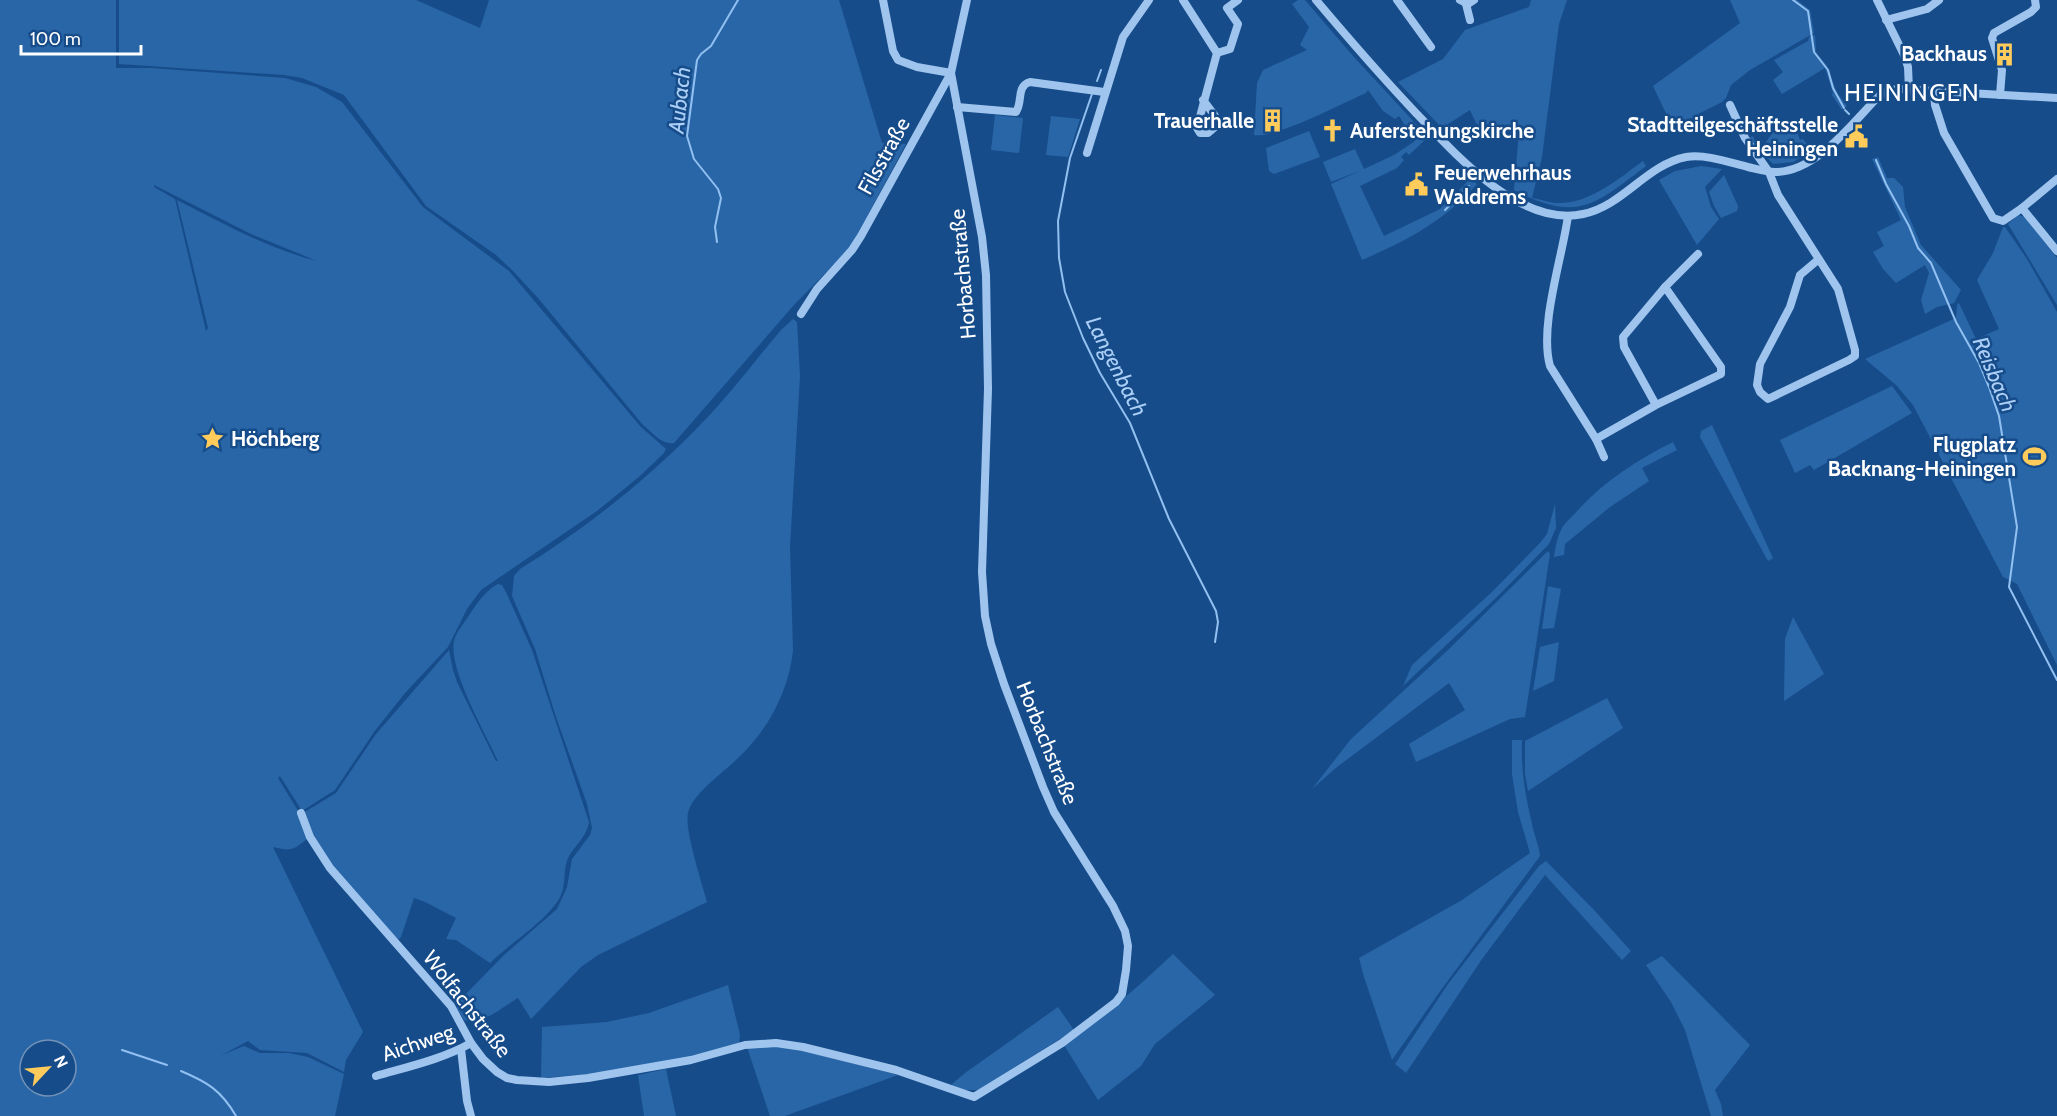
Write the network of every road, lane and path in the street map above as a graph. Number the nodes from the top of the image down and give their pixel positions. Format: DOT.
graph roads {
  1 [pos="883,0"];
  2 [pos="968,0"];
  3 [pos="1149,0"];
  4 [pos="1183,0"];
  5 [pos="1238,0"];
  6 [pos="1316,0"];
  7 [pos="1397,0"];
  8 [pos="1877,0"];
  9 [pos="1939,0"];
  10 [pos="2035,0"];
  11 [pos="1467,1"];
  12 [pos="1470,20"];
  13 [pos="1886,20"];
  14 [pos="1431,47"];
  15 [pos="1217,53"];
  16 [pos="951,73"];
  17 [pos="1910,90"];
  18 [pos="1104,92"];
  19 [pos="1934,92"];
  20 [pos="2000,95"];
  21 [pos="2057,99"];
  22 [pos="1203,100"];
  23 [pos="1730,105"];
  24 [pos="957,107"];
  25 [pos="1086,153"];
  26 [pos="1769,171"];
  27 [pos="2057,179"];
  28 [pos="2022,208"];
  29 [pos="1568,216"];
  30 [pos="2057,251"];
  31 [pos="1698,254"];
  32 [pos="1819,259"];
  33 [pos="1665,287"];
  34 [pos="801,314"];
  35 [pos="1656,405"];
  36 [pos="1596,439"];
  37 [pos="1604,457"];
  38 [pos="301,813"];
  39 [pos="471,1043"];
  40 [pos="745,1045"];
  41 [pos="461,1049"];
  42 [pos="376,1076"];
  43 [pos="471,1116"];
  1 -- 16 [label="street"];
  2 -- 16 [label="street, Filsstraße"];
  3 -- 18 [label="street"];
  4 -- 15 [label="street"];
  5 -- 15 [label="street"];
  6 -- 29 [label="street"];
  7 -- 14 [label="street"];
  8 -- 13 [label="street"];
  9 -- 13 [label="street"];
  10 -- 20 [label="street"];
  11 -- 12 [label="street"];
  13 -- 17 [label="street"];
  15 -- 22 [label="street"];
  16 -- 24 [label="street, Horbachstraße"];
  16 -- 34 [label="street, Filsstraße"];
  17 -- 19 [label="street"];
  17 -- 26 [label="street"];
  18 -- 24 [label="street"];
  18 -- 25 [label="street"];
  19 -- 20 [label="street"];
  19 -- 28 [label="street"];
  20 -- 21 [label="street"];
  23 -- 26 [label="street"];
  24 -- 40 [label="street, Horbachstraße"];
  26 -- 29 [label="street"];
  26 -- 32 [label="street"];
  27 -- 28 [label="street"];
  28 -- 30 [label="street"];
  29 -- 36 [label="street"];
  31 -- 33 [label="street"];
  32 -- 32 [label="street"];
  33 -- 35 [label="street"];
  33 -- 35 [label="street"];
  35 -- 36 [label="street"];
  36 -- 37 [label="street"];
  38 -- 39 [label="street, Wolfachstraße"];
  39 -- 40 [label="street, Wolfachstraße"];
  39 -- 41 [label="street, Aichweg"];
  41 -- 42 [label="street, Aichweg"];
  41 -- 43 [label="street"];
}
